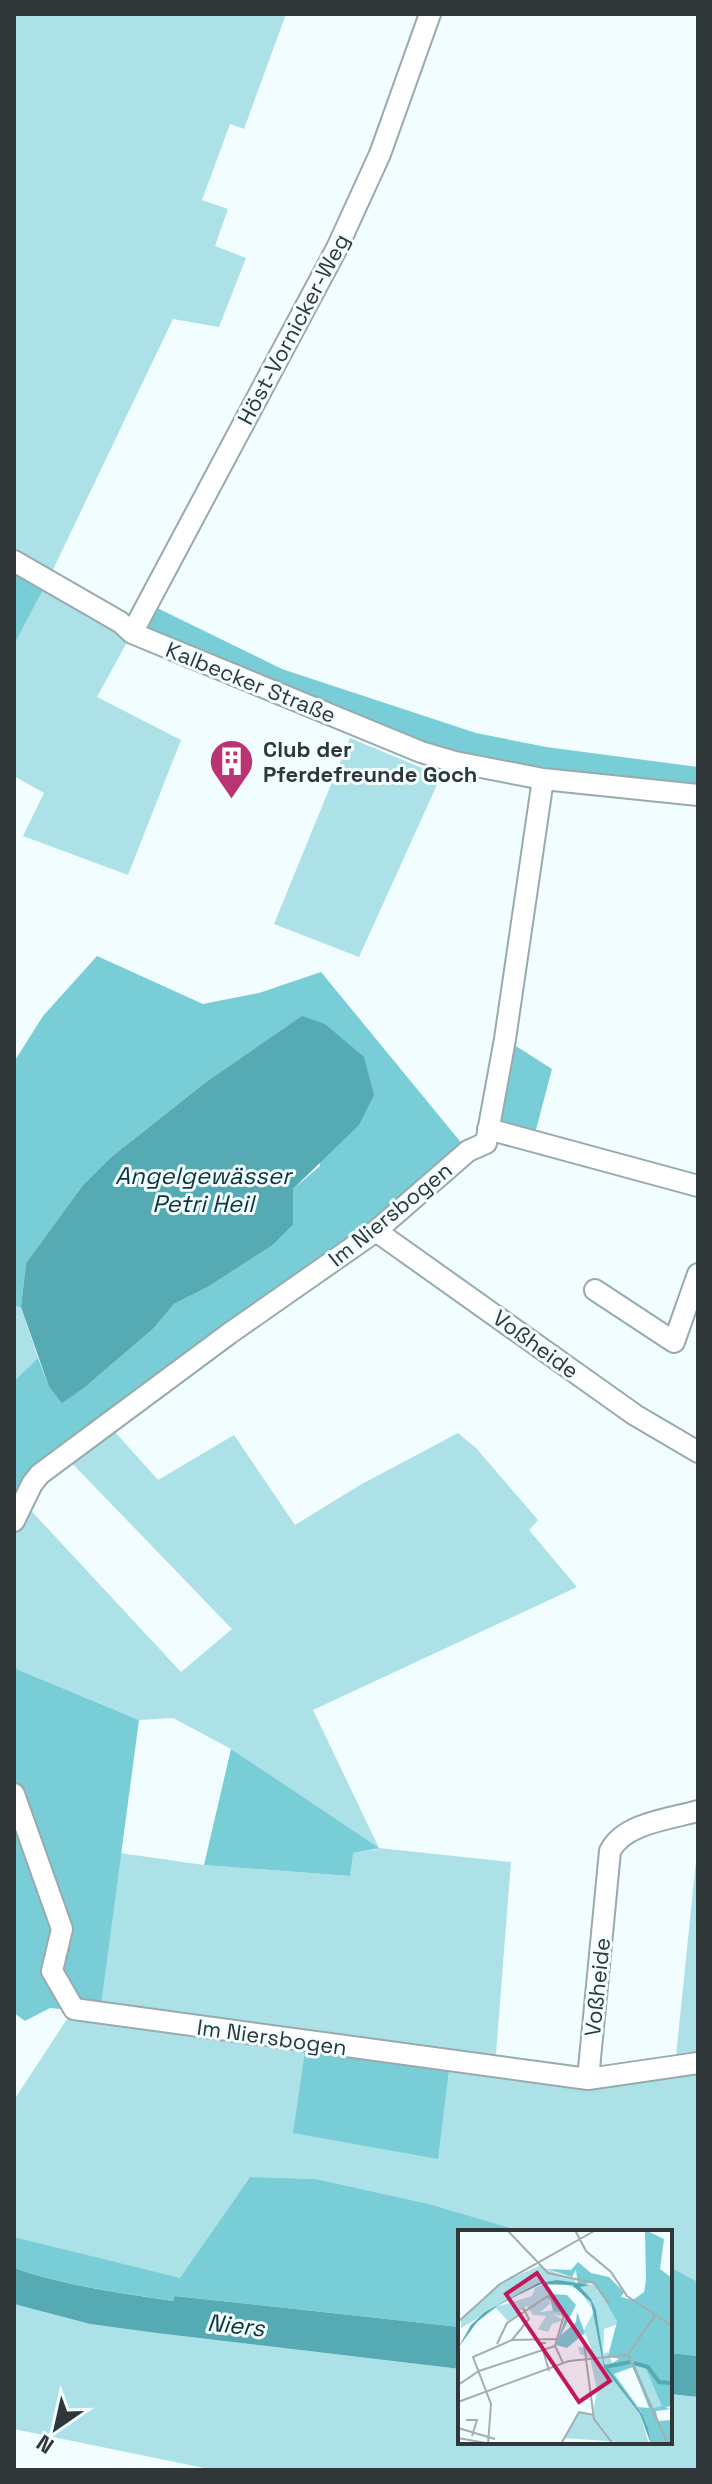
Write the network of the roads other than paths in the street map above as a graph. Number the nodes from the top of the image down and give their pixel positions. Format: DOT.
graph roads {
  1 [pos="430,14"];
  2 [pos="14,561"];
  3 [pos="132,633"];
  4 [pos="543,779"];
  5 [pos="698,795"];
  6 [pos="488,1129"];
  7 [pos="698,1186"];
  8 [pos="376,1231"];
  9 [pos="698,1274"];
  10 [pos="595,1290"];
  11 [pos="698,1452"];
  12 [pos="14,1521"];
  13 [pos="14,1794"];
  14 [pos="698,1811"];
  15 [pos="698,2063"];
  16 [pos="588,2079"];
  1 -- 3 [label="street, Höst-Vornicker-Weg"];
  2 -- 3 [label="street, Kalbecker Straße"];
  3 -- 4 [label="street, Kalbecker Straße"];
  4 -- 5 [label="street, Kalbecker Straße"];
  4 -- 6 [label="street"];
  6 -- 7 [label="street"];
  6 -- 8 [label="street, Im Niersbogen"];
  8 -- 11 [label="street, Voßheide"];
  8 -- 12 [label="street, Im Niersbogen"];
  9 -- 10 [label="street"];
  13 -- 16 [label="street, Im Niersbogen"];
  14 -- 16 [label="street, Voßheide"];
  15 -- 16 [label="street, Im Niersbogen"];
}
